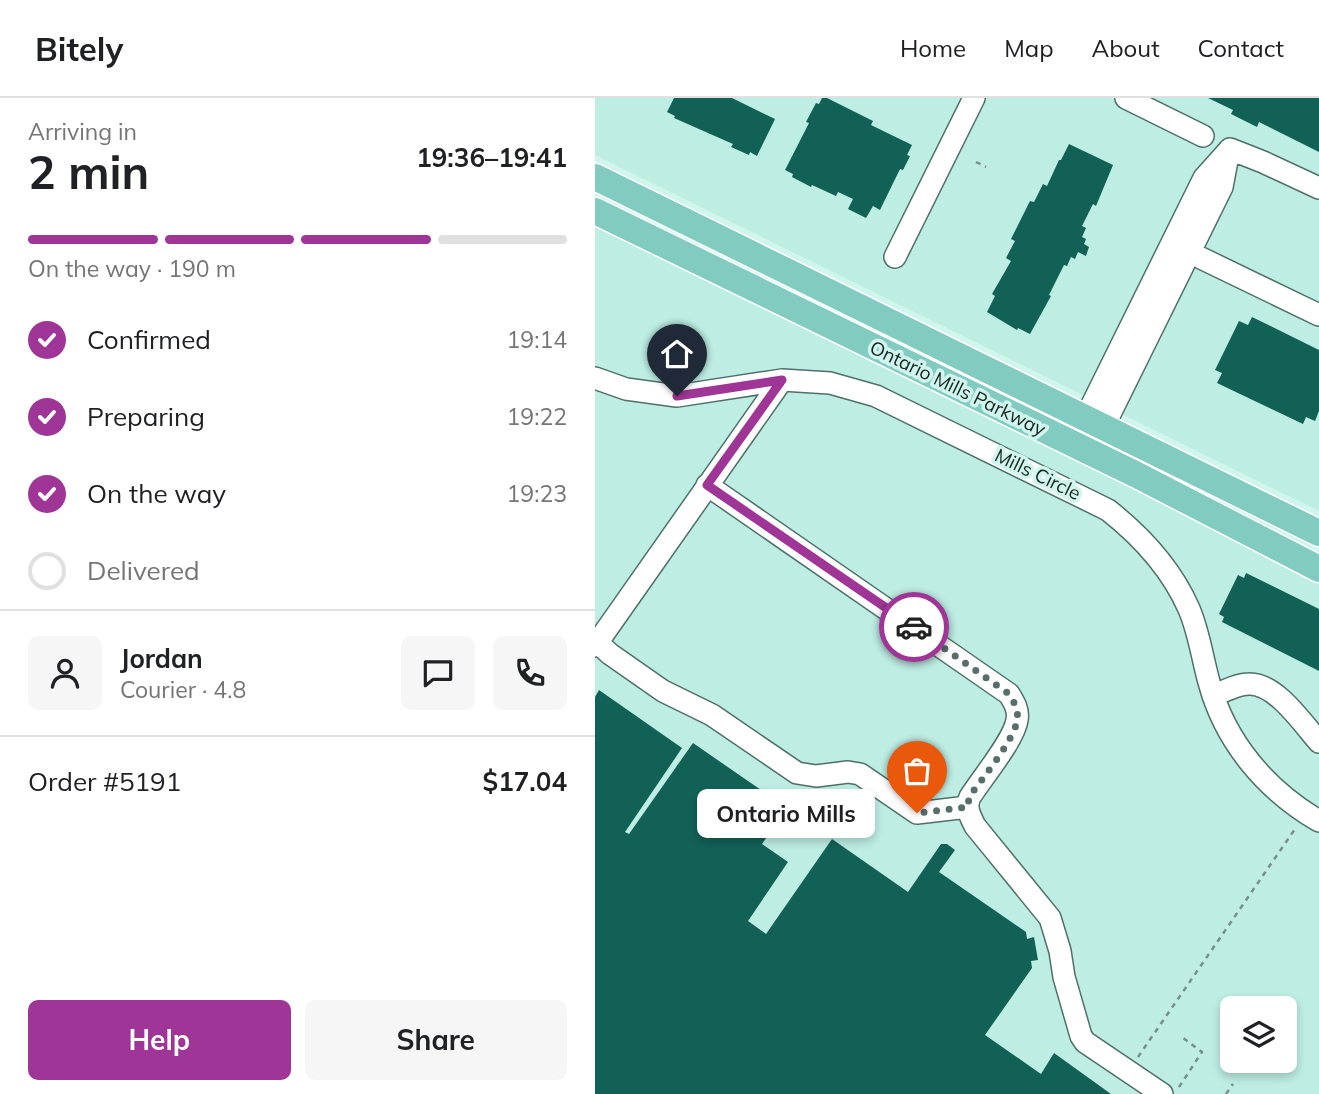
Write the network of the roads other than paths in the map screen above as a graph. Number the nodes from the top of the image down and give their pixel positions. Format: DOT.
graph roads {
  1 [pos="974,98"];
  2 [pos="1126,98"];
  3 [pos="1203,136"];
  4 [pos="604,182"];
  5 [pos="1319,188"];
  6 [pos="597,217"];
  7 [pos="895,257"];
  8 [pos="1201,258"];
  9 [pos="1319,315"];
  10 [pos="595,378"];
  11 [pos="782,380"];
  12 [pos="1094,423"];
  13 [pos="707,485"];
  14 [pos="1319,533"];
  15 [pos="1319,569"];
  16 [pos="596,645"];
  17 [pos="1213,695"];
  18 [pos="1319,742"];
  19 [pos="968,807"];
  20 [pos="1312,817"];
  21 [pos="1162,1094"];
  1 -- 7 [label="street"];
  2 -- 3 [label="street"];
  4 -- 6 [label="street"];
  4 -- 12 [label="main road, Ontario Mills Parkway"];
  5 -- 12 [label="street"];
  6 -- 15 [label="main road, Ontario Mills Parkway"];
  8 -- 9 [label="street"];
  10 -- 11 [label="street, Mills Circle"];
  11 -- 13 [label="street"];
  11 -- 17 [label="street, Mills Circle"];
  12 -- 14 [label="main road, Ontario Mills Parkway"];
  13 -- 16 [label="street"];
  13 -- 19 [label="street"];
  16 -- 19 [label="street"];
  17 -- 18 [label="street"];
  17 -- 20 [label="street, Mills Circle"];
  19 -- 21 [label="street"];
}
